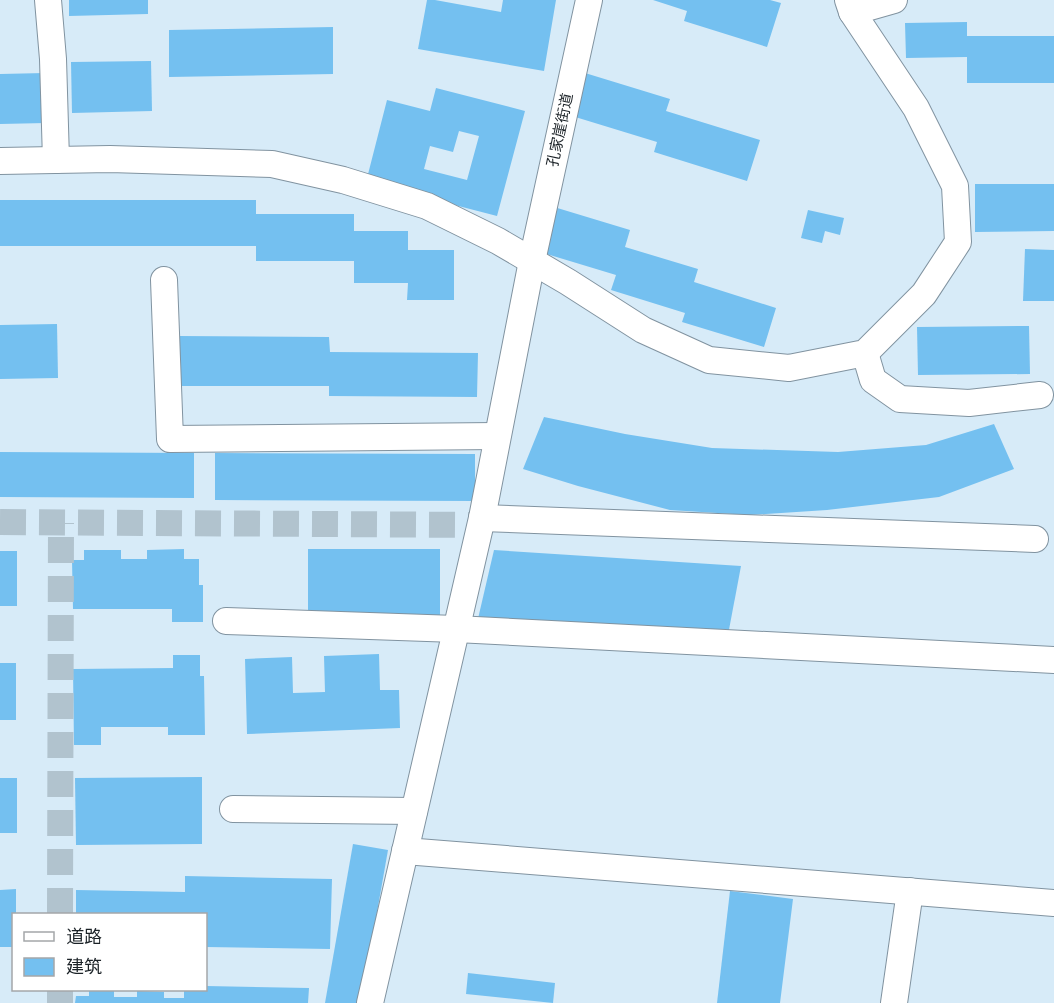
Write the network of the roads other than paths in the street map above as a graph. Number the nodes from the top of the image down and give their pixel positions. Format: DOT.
graph roads {
  1 [pos="48,0"];
  2 [pos="589,0"];
  3 [pos="894,0"];
  4 [pos="850,6"];
  5 [pos="56,160"];
  6 [pos="0,161"];
  7 [pos="532,261"];
  8 [pos="164,280"];
  9 [pos="865,353"];
  10 [pos="1040,395"];
  11 [pos="497,436"];
  12 [pos="482,518"];
  13 [pos="1035,540"];
  14 [pos="226,621"];
  15 [pos="456,629"];
  16 [pos="1054,660"];
  17 [pos="233,808"];
  18 [pos="414,811"];
  19 [pos="405,851"];
  20 [pos="910,891"];
  21 [pos="1054,903"];
  22 [pos="370,1003"];
  23 [pos="894,1003"];
  1 -- 5 [label="street"];
  2 -- 7 [label="street, 孔家崖街道"];
  3 -- 4 [label="street"];
  4 -- 9 [label="street"];
  5 -- 6 [label="street"];
  5 -- 7 [label="street"];
  7 -- 9 [label="street"];
  7 -- 11 [label="street, 孔家崖街道"];
  8 -- 11 [label="street"];
  9 -- 10 [label="street"];
  11 -- 12 [label="street, 孔家崖街道"];
  12 -- 13 [label="street"];
  12 -- 15 [label="street, 孔家崖街道"];
  14 -- 15 [label="street"];
  15 -- 16 [label="street"];
  15 -- 18 [label="street, 孔家崖街道"];
  17 -- 18 [label="street"];
  18 -- 19 [label="street, 孔家崖街道"];
  19 -- 20 [label="street"];
  19 -- 22 [label="street, 孔家崖街道"];
  20 -- 21 [label="street"];
  20 -- 23 [label="street"];
}
